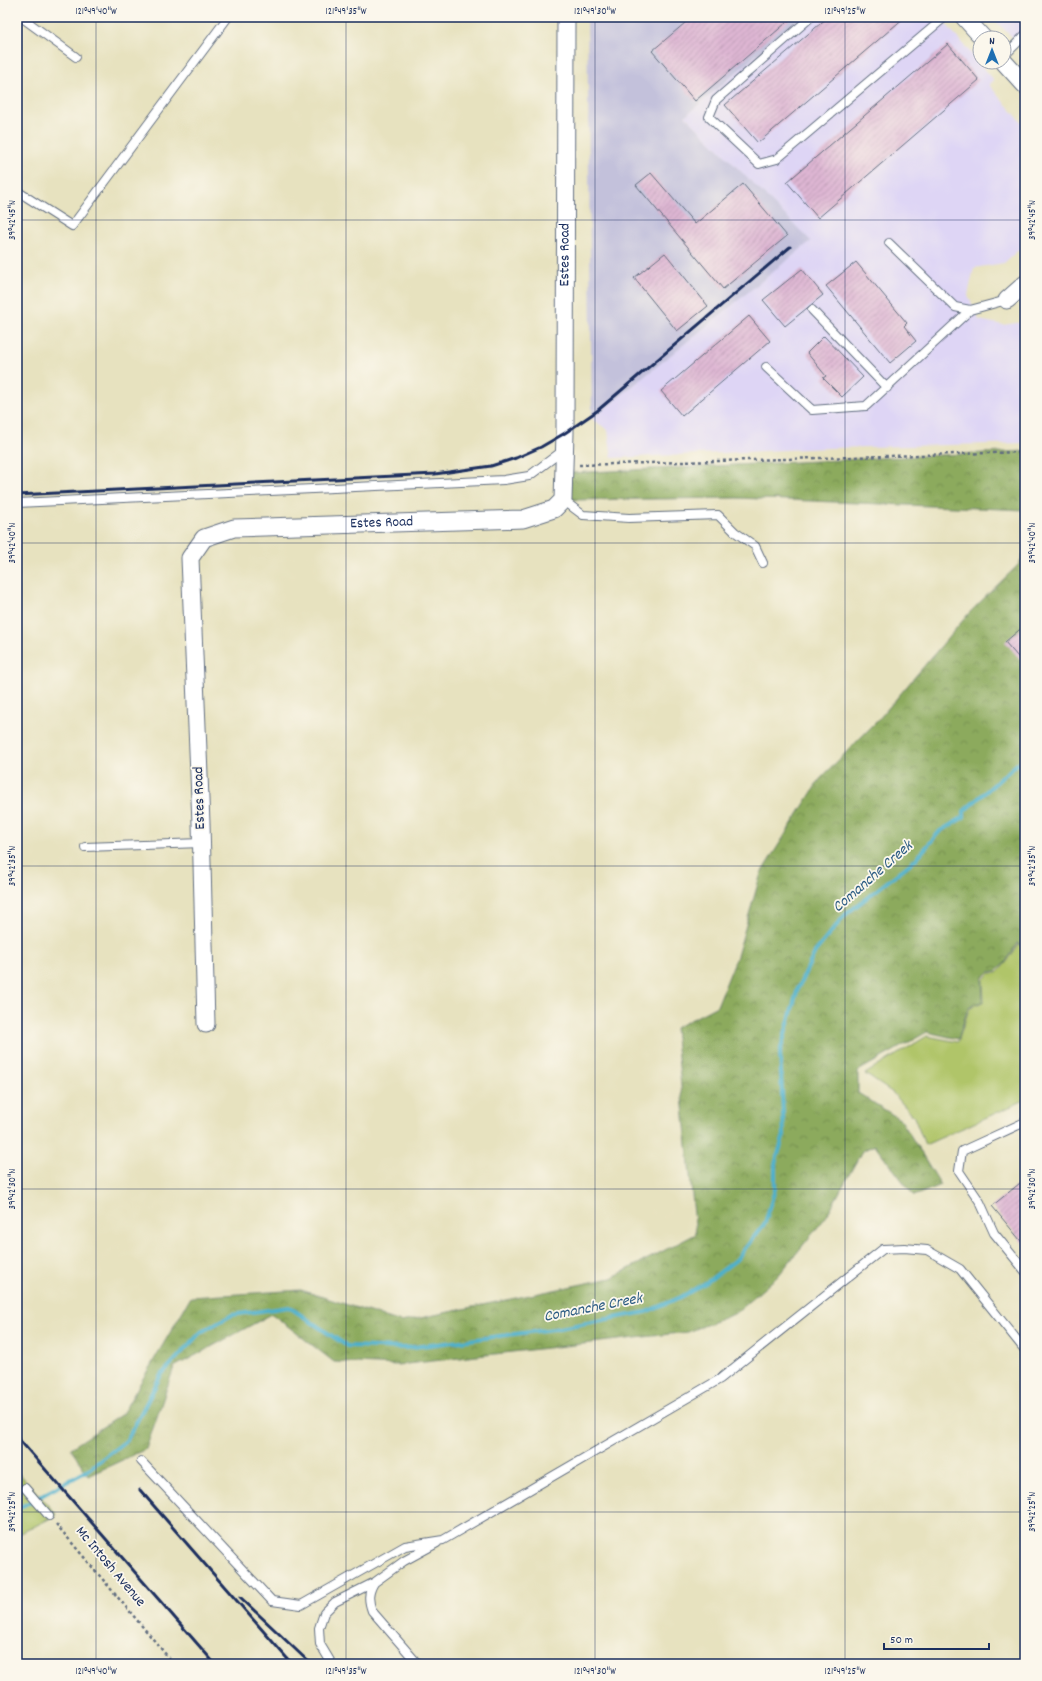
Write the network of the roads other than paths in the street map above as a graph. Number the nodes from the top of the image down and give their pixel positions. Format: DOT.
graph roads {
  1 [pos="21,17"];
  2 [pos="228,17"];
  3 [pos="566,17"];
  4 [pos="811,17"];
  5 [pos="945,17"];
  6 [pos="964,17"];
  7 [pos="976,30"];
  8 [pos="1025,35"];
  9 [pos="1012,48"];
  10 [pos="76,57"];
  11 [pos="1012,70"];
  12 [pos="1025,84"];
  13 [pos="17,191"];
  14 [pos="889,243"];
  15 [pos="1025,284"];
  16 [pos="1007,300"];
  17 [pos="812,310"];
  18 [pos="970,310"];
  19 [pos="766,366"];
  20 [pos="887,388"];
  21 [pos="564,457"];
  22 [pos="563,500"];
  23 [pos="17,503"];
  24 [pos="763,563"];
  25 [pos="202,843"];
  26 [pos="85,847"];
  27 [pos="206,1024"];
  28 [pos="1025,1122"];
  29 [pos="1025,1271"];
  30 [pos="1025,1350"];
  31 [pos="141,1461"];
  32 [pos="25,1488"];
  33 [pos="49,1516"];
  34 [pos="443,1540"];
  35 [pos="375,1582"];
  36 [pos="332,1664"];
  37 [pos="418,1664"];
  1 -- 10 [label="lane"];
  2 -- 13 [label="lane"];
  3 -- 21 [label="street, Estes Road"];
  4 -- 5 [label="lane"];
  6 -- 7 [label="street"];
  8 -- 9 [label="lane"];
  11 -- 12 [label="street"];
  14 -- 18 [label="lane"];
  15 -- 16 [label="street"];
  16 -- 18 [label="lane"];
  17 -- 20 [label="lane"];
  18 -- 20 [label="lane"];
  19 -- 20 [label="lane"];
  21 -- 22 [label="street, Estes Road"];
  21 -- 23 [label="lane"];
  22 -- 24 [label="lane"];
  22 -- 25 [label="street, Estes Road"];
  25 -- 26 [label="lane"];
  25 -- 27 [label="street, Estes Road"];
  28 -- 29 [label="lane"];
  30 -- 34 [label="lane"];
  31 -- 34 [label="lane"];
  32 -- 33 [label="lane"];
  34 -- 35 [label="lane"];
  35 -- 36 [label="lane"];
  35 -- 37 [label="lane"];
}
